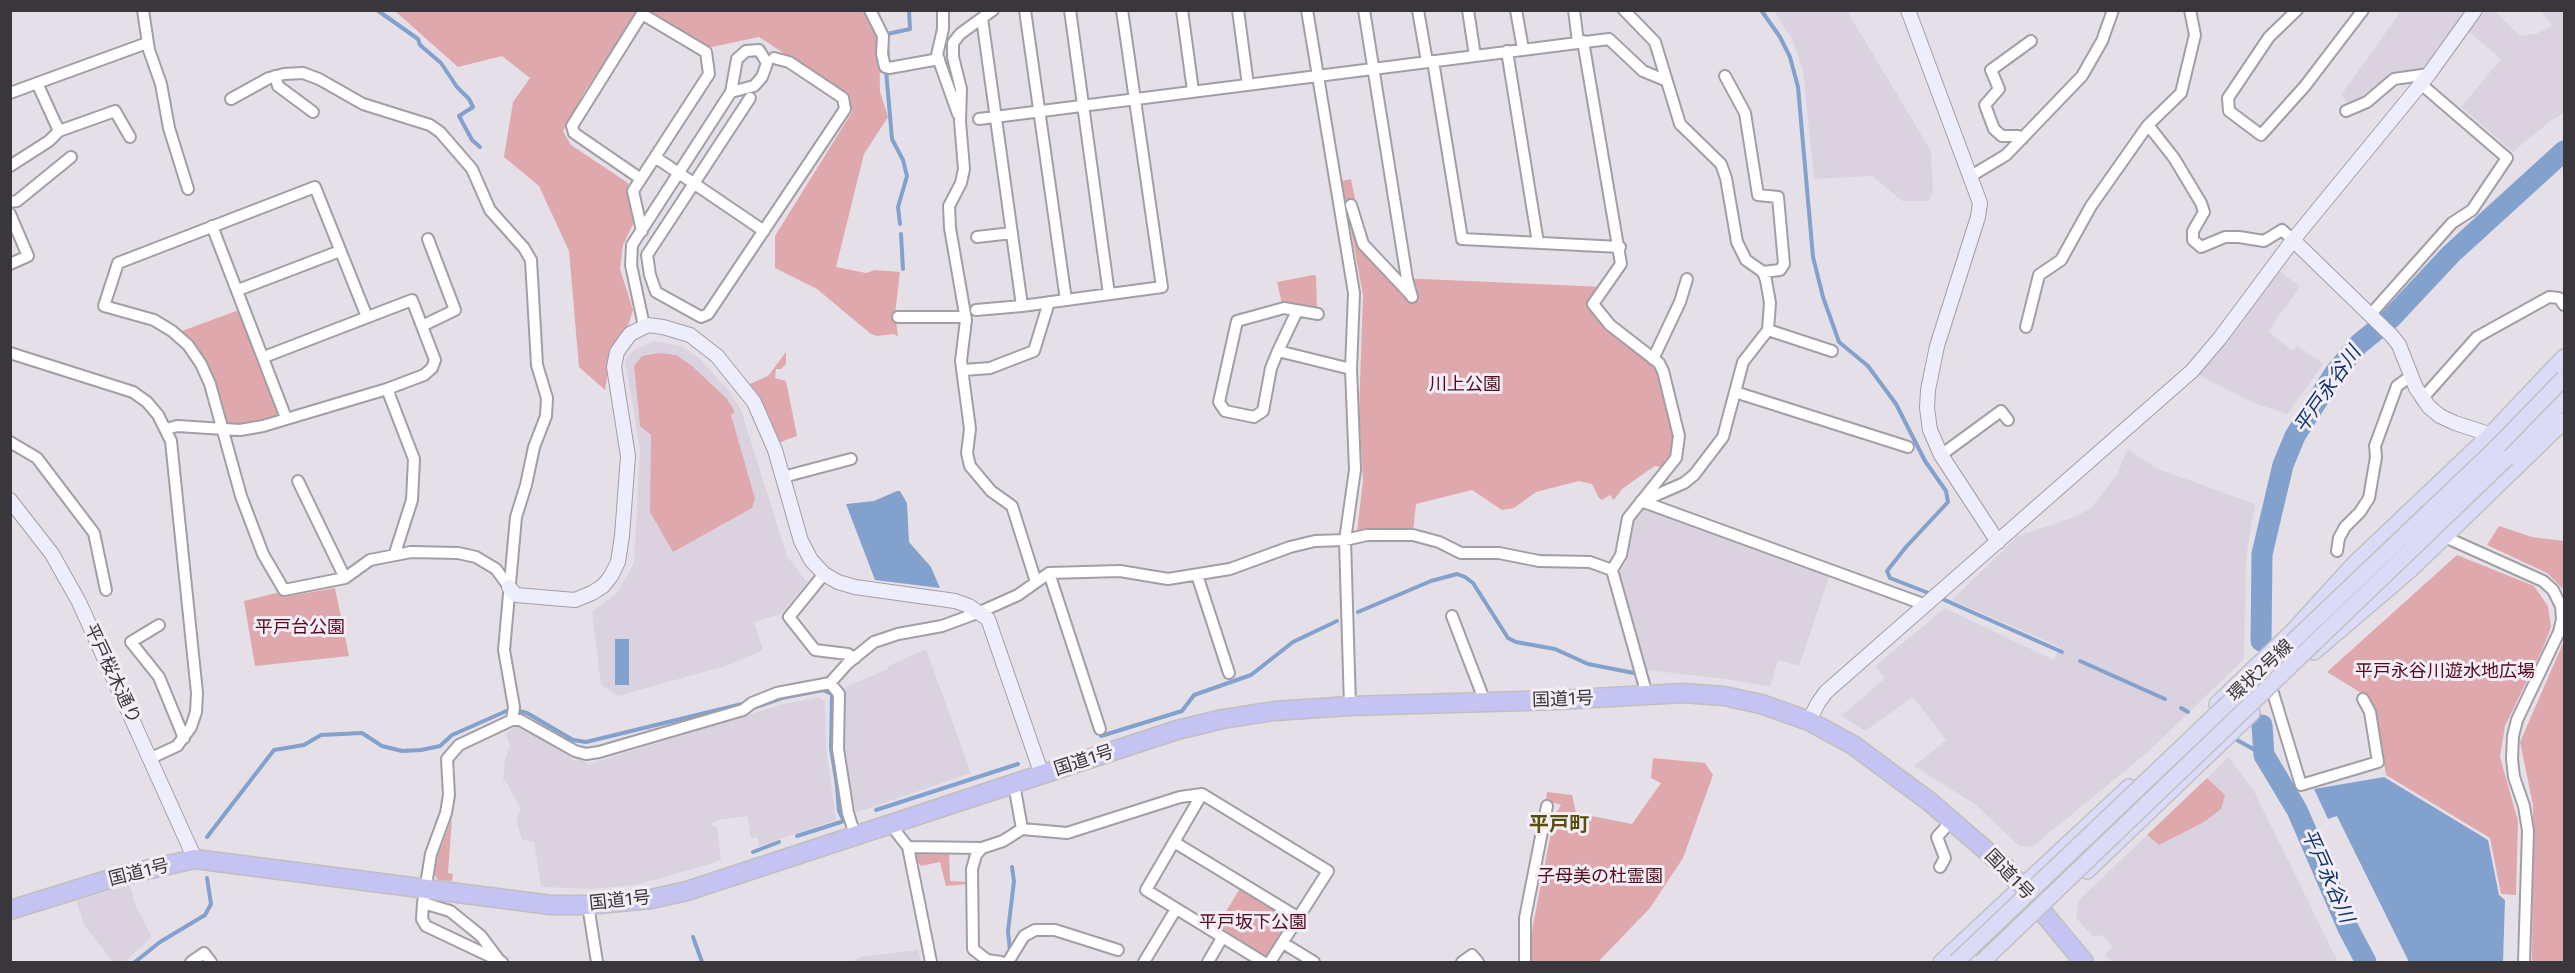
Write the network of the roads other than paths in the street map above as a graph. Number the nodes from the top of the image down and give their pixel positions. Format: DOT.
graph roads {
  1 [pos="143,10"];
  2 [pos="870,10"];
  3 [pos="943,10"];
  4 [pos="993,10"];
  5 [pos="1025,10"];
  6 [pos="1070,10"];
  7 [pos="1122,10"];
  8 [pos="1182,10"];
  9 [pos="1238,10"];
  10 [pos="1307,10"];
  11 [pos="1364,10"];
  12 [pos="1418,10"];
  13 [pos="1468,10"];
  14 [pos="1516,10"];
  15 [pos="1574,10"];
  16 [pos="1624,10"];
  17 [pos="1908,10"];
  18 [pos="2113,10"];
  19 [pos="2190,10"];
  20 [pos="2297,10"];
  21 [pos="2363,10"];
  22 [pos="2475,10"];
  23 [pos="982,18"];
  24 [pos="1580,41"];
  25 [pos="2031,41"];
  26 [pos="147,43"];
  27 [pos="1523,49"];
  28 [pos="1507,51"];
  29 [pos="1475,56"];
  30 [pos="774,58"];
  31 [pos="939,60"];
  32 [pos="1430,62"];
  33 [pos="1373,69"];
  34 [pos="275,76"];
  35 [pos="1725,76"];
  36 [pos="1318,77"];
  37 [pos="2425,79"];
  38 [pos="1667,81"];
  39 [pos="37,83"];
  40 [pos="1248,85"];
  41 [pos="1193,91"];
  42 [pos="731,92"];
  43 [pos="10,93"];
  44 [pos="750,98"];
  45 [pos="231,99"];
  46 [pos="1135,100"];
  47 [pos="1083,104"];
  48 [pos="1039,111"];
  49 [pos="2346,111"];
  50 [pos="313,112"];
  51 [pos="995,116"];
  52 [pos="979,119"];
  53 [pos="960,121"];
  54 [pos="2148,125"];
  55 [pos="59,131"];
  56 [pos="130,137"];
  57 [pos="2022,139"];
  58 [pos="71,157"];
  59 [pos="655,157"];
  60 [pos="10,166"];
  61 [pos="678,173"];
  62 [pos="1971,176"];
  63 [pos="640,179"];
  64 [pos="694,183"];
  65 [pos="187,187"];
  66 [pos="10,202"];
  67 [pos="1351,205"];
  68 [pos="10,214"];
  69 [pos="206,226"];
  70 [pos="642,231"];
  71 [pos="764,231"];
  72 [pos="1012,233"];
  73 [pos="977,237"];
  74 [pos="429,239"];
  75 [pos="2293,240"];
  76 [pos="1538,243"];
  77 [pos="1620,247"];
  78 [pos="340,251"];
  79 [pos="10,264"];
  80 [pos="1763,272"];
  81 [pos="1687,279"];
  82 [pos="237,290"];
  83 [pos="1108,294"];
  84 [pos="1066,300"];
  85 [pos="1049,302"];
  86 [pos="2565,305"];
  87 [pos="1022,306"];
  88 [pos="976,310"];
  89 [pos="1297,311"];
  90 [pos="1318,314"];
  91 [pos="367,317"];
  92 [pos="898,317"];
  93 [pos="965,317"];
  94 [pos="2372,317"];
  95 [pos="422,326"];
  96 [pos="644,326"];
  97 [pos="2026,327"];
  98 [pos="1768,330"];
  99 [pos="1278,351"];
  100 [pos="1832,351"];
  101 [pos="10,353"];
  102 [pos="264,357"];
  103 [pos="2565,357"];
  104 [pos="1653,359"];
  105 [pos="1351,369"];
  106 [pos="964,370"];
  107 [pos="2411,376"];
  108 [pos="2565,378"];
  109 [pos="387,389"];
  110 [pos="1735,392"];
  111 [pos="2565,393"];
  112 [pos="2422,399"];
  113 [pos="2565,400"];
  114 [pos="286,418"];
  115 [pos="2008,420"];
  116 [pos="2565,421"];
  117 [pos="167,429"];
  118 [pos="223,429"];
  119 [pos="2490,435"];
  120 [pos="10,442"];
  121 [pos="1908,447"];
  122 [pos="1941,455"];
  123 [pos="851,459"];
  124 [pos="783,477"];
  125 [pos="298,481"];
  126 [pos="10,500"];
  127 [pos="1641,501"];
  128 [pos="2445,537"];
  129 [pos="1345,540"];
  130 [pos="1998,542"];
  131 [pos="2337,550"];
  132 [pos="395,554"];
  133 [pos="1612,570"];
  134 [pos="1049,573"];
  135 [pos="824,574"];
  136 [pos="1197,575"];
  137 [pos="345,578"];
  138 [pos="1036,582"];
  139 [pos="509,587"];
  140 [pos="106,590"];
  141 [pos="1926,605"];
  142 [pos="980,612"];
  143 [pos="1452,616"];
  144 [pos="159,625"];
  145 [pos="855,658"];
  146 [pos="1229,673"];
  147 [pos="830,683"];
  148 [pos="2273,693"];
  149 [pos="1647,696"];
  150 [pos="2363,699"];
  151 [pos="1485,702"];
  152 [pos="1350,706"];
  153 [pos="512,720"];
  154 [pos="1809,721"];
  155 [pos="1100,729"];
  156 [pos="184,738"];
  157 [pos="151,758"];
  158 [pos="1042,775"];
  159 [pos="1014,784"];
  160 [pos="1202,794"];
  161 [pos="1547,806"];
  162 [pos="1951,821"];
  163 [pos="893,823"];
  164 [pos="1022,829"];
  165 [pos="855,835"];
  166 [pos="1174,842"];
  167 [pos="908,847"];
  168 [pos="981,848"];
  169 [pos="195,859"];
  170 [pos="1940,867"];
  171 [pos="2022,887"];
  172 [pos="424,896"];
  173 [pos="588,905"];
  174 [pos="1176,909"];
  175 [pos="10,910"];
  176 [pos="2043,911"];
  177 [pos="1299,918"];
  178 [pos="1222,938"];
  179 [pos="1283,943"];
  180 [pos="1118,950"];
  181 [pos="1142,961"];
  182 [pos="501,962"];
  183 [pos="191,963"];
  184 [pos="211,963"];
  185 [pos="597,963"];
  186 [pos="930,963"];
  187 [pos="1001,963"];
  188 [pos="1008,963"];
  189 [pos="1208,963"];
  190 [pos="1263,963"];
  191 [pos="1270,963"];
  192 [pos="1314,963"];
  193 [pos="1462,963"];
  194 [pos="1478,963"];
  195 [pos="1525,963"];
  196 [pos="1941,963"];
  197 [pos="1956,963"];
  198 [pos="1982,963"];
  199 [pos="1988,963"];
  200 [pos="2084,963"];
  201 [pos="2524,963"];
  1 -- 26 [label="street"];
  2 -- 31 [label="street"];
  3 -- 31 [label="street"];
  4 -- 23 [label="street"];
  5 -- 48 [label="street"];
  6 -- 47 [label="street"];
  7 -- 46 [label="street"];
  8 -- 41 [label="street"];
  9 -- 40 [label="street"];
  10 -- 36 [label="street"];
  11 -- 33 [label="street"];
  12 -- 32 [label="street"];
  13 -- 29 [label="street"];
  14 -- 27 [label="street"];
  15 -- 24 [label="street"];
  16 -- 38 [label="street"];
  17 -- 62 [label="street"];
  18 -- 57 [label="street"];
  19 -- 54 [label="street"];
  20 -- 21 [label="street"];
  22 -- 37 [label="street"];
  23 -- 51 [label="street"];
  23 -- 53 [label="street"];
  24 -- 27 [label="street"];
  24 -- 38 [label="street"];
  24 -- 77 [label="street"];
  25 -- 57 [label="street"];
  26 -- 39 [label="street"];
  26 -- 65 [label="street"];
  27 -- 28 [label="street"];
  28 -- 29 [label="street"];
  28 -- 76 [label="street"];
  29 -- 32 [label="street"];
  30 -- 71 [label="street"];
  31 -- 53 [label="street"];
  32 -- 33 [label="street"];
  32 -- 76 [label="street"];
  33 -- 36 [label="street"];
  33 -- 67 [label="street"];
  34 -- 45 [label="street"];
  34 -- 50 [label="street"];
  34 -- 139 [label="street"];
  35 -- 80 [label="street"];
  36 -- 40 [label="street"];
  36 -- 105 [label="street"];
  37 -- 49 [label="street"];
  37 -- 75 [label="street"];
  37 -- 94 [label="street"];
  38 -- 80 [label="street"];
  39 -- 43 [label="street"];
  39 -- 55 [label="street"];
  40 -- 41 [label="street"];
  41 -- 46 [label="street"];
  42 -- 61 [label="street"];
  44 -- 64 [label="street"];
  46 -- 47 [label="street"];
  46 -- 83 [label="street"];
  47 -- 48 [label="street"];
  47 -- 83 [label="street"];
  48 -- 51 [label="street"];
  48 -- 84 [label="street"];
  51 -- 52 [label="street"];
  51 -- 72 [label="street"];
  53 -- 93 [label="street"];
  54 -- 75 [label="street"];
  54 -- 97 [label="street"];
  55 -- 56 [label="street"];
  55 -- 60 [label="street"];
  57 -- 62 [label="street"];
  58 -- 66 [label="street"];
  59 -- 61 [label="street"];
  59 -- 63 [label="street"];
  59 -- 63 [label="street"];
  61 -- 64 [label="street"];
  61 -- 70 [label="street"];
  62 -- 122 [label="street"];
  63 -- 70 [label="street"];
  64 -- 71 [label="street"];
  64 -- 71 [label="street"];
  68 -- 79 [label="street"];
  69 -- 78 [label="street"];
  69 -- 82 [label="street"];
  69 -- 118 [label="street"];
  70 -- 96 [label="street"];
  72 -- 73 [label="street"];
  72 -- 87 [label="street"];
  74 -- 95 [label="street"];
  75 -- 94 [label="street"];
  75 -- 130 [label="street"];
  76 -- 77 [label="street"];
  77 -- 104 [label="street"];
  78 -- 82 [label="street"];
  78 -- 91 [label="street"];
  80 -- 98 [label="street"];
  81 -- 104 [label="street"];
  82 -- 102 [label="street"];
  83 -- 84 [label="street"];
  84 -- 85 [label="street"];
  85 -- 87 [label="street"];
  85 -- 106 [label="street"];
  86 -- 112 [label="street"];
  87 -- 88 [label="street"];
  89 -- 90 [label="street"];
  89 -- 99 [label="street"];
  89 -- 99 [label="street"];
  91 -- 95 [label="street"];
  91 -- 102 [label="street"];
  92 -- 93 [label="street"];
  93 -- 106 [label="street"];
  94 -- 107 [label="street"];
  95 -- 109 [label="street"];
  96 -- 124 [label="street"];
  96 -- 139 [label="street"];
  98 -- 100 [label="street"];
  98 -- 110 [label="street"];
  99 -- 105 [label="street"];
  101 -- 117 [label="street"];
  102 -- 114 [label="street"];
  103 -- 119 [label="main road"];
  104 -- 127 [label="street"];
  105 -- 129 [label="street"];
  106 -- 138 [label="street"];
  107 -- 112 [label="street"];
  107 -- 131 [label="street"];
  108 -- 197 [label="main road, 環状2号線, bridge"];
  109 -- 114 [label="street"];
  109 -- 132 [label="street"];
  110 -- 121 [label="street"];
  110 -- 127 [label="street"];
  111 -- 119 [label="street"];
  112 -- 119 [label="street"];
  113 -- 198 [label="main road, 環状2号線, bridge"];
  114 -- 118 [label="street"];
  115 -- 122 [label="street"];
  116 -- 128 [label="main road"];
  117 -- 118 [label="street"];
  117 -- 156 [label="street"];
  118 -- 137 [label="street"];
  119 -- 171 [label="main road"];
  120 -- 140 [label="street"];
  122 -- 130 [label="street"];
  123 -- 124 [label="street"];
  124 -- 135 [label="street"];
  125 -- 137 [label="street"];
  126 -- 157 [label="street, 平戸桜木通り"];
  127 -- 133 [label="street"];
  127 -- 141 [label="street"];
  128 -- 148 [label="main road"];
  128 -- 201 [label="street"];
  129 -- 133 [label="street"];
  129 -- 136 [label="street"];
  129 -- 152 [label="street"];
  130 -- 141 [label="street"];
  132 -- 137 [label="street"];
  132 -- 139 [label="street"];
  133 -- 149 [label="street"];
  134 -- 136 [label="street"];
  134 -- 138 [label="street"];
  134 -- 155 [label="street"];
  135 -- 142 [label="street"];
  135 -- 145 [label="street"];
  136 -- 146 [label="street"];
  138 -- 142 [label="street"];
  139 -- 153 [label="street"];
  141 -- 154 [label="street"];
  142 -- 145 [label="street"];
  142 -- 158 [label="street"];
  143 -- 151 [label="street"];
  144 -- 156 [label="street"];
  145 -- 147 [label="street"];
  147 -- 153 [label="street"];
  147 -- 165 [label="street"];
  148 -- 150 [label="street"];
  148 -- 176 [label="main road"];
  149 -- 151 [label="highway, 国道1号"];
  149 -- 154 [label="highway, 国道1号"];
  151 -- 152 [label="highway, 国道1号"];
  152 -- 158 [label="highway, 国道1号"];
  153 -- 172 [label="street"];
  154 -- 162 [label="highway, 国道1号"];
  156 -- 157 [label="street"];
  157 -- 169 [label="street, 平戸桜木通り"];
  158 -- 159 [label="highway, 国道1号"];
  159 -- 163 [label="highway, 国道1号"];
  159 -- 164 [label="street"];
  160 -- 164 [label="street"];
  160 -- 166 [label="street"];
  160 -- 177 [label="street"];
  161 -- 195 [label="street"];
  162 -- 170 [label="street"];
  162 -- 171 [label="highway, 国道1号"];
  163 -- 165 [label="highway, 国道1号"];
  163 -- 167 [label="street"];
  164 -- 168 [label="street"];
  165 -- 173 [label="highway, 国道1号"];
  166 -- 174 [label="street"];
  166 -- 177 [label="street"];
  167 -- 168 [label="street"];
  167 -- 186 [label="street"];
  168 -- 187 [label="street"];
  169 -- 172 [label="highway, 国道1号"];
  169 -- 175 [label="highway, 国道1号"];
  171 -- 176 [label="highway, 国道1号"];
  171 -- 196 [label="main road"];
  172 -- 173 [label="highway, 国道1号"];
  172 -- 182 [label="street"];
  172 -- 182 [label="street"];
  173 -- 185 [label="street"];
  174 -- 178 [label="street"];
  174 -- 181 [label="street"];
  176 -- 199 [label="main road"];
  176 -- 200 [label="highway, 国道1号"];
  177 -- 179 [label="street"];
  178 -- 189 [label="street"];
  178 -- 190 [label="street"];
  179 -- 191 [label="street"];
  179 -- 192 [label="street"];
  180 -- 188 [label="street"];
  183 -- 184 [label="street"];
  193 -- 194 [label="street"];
}
